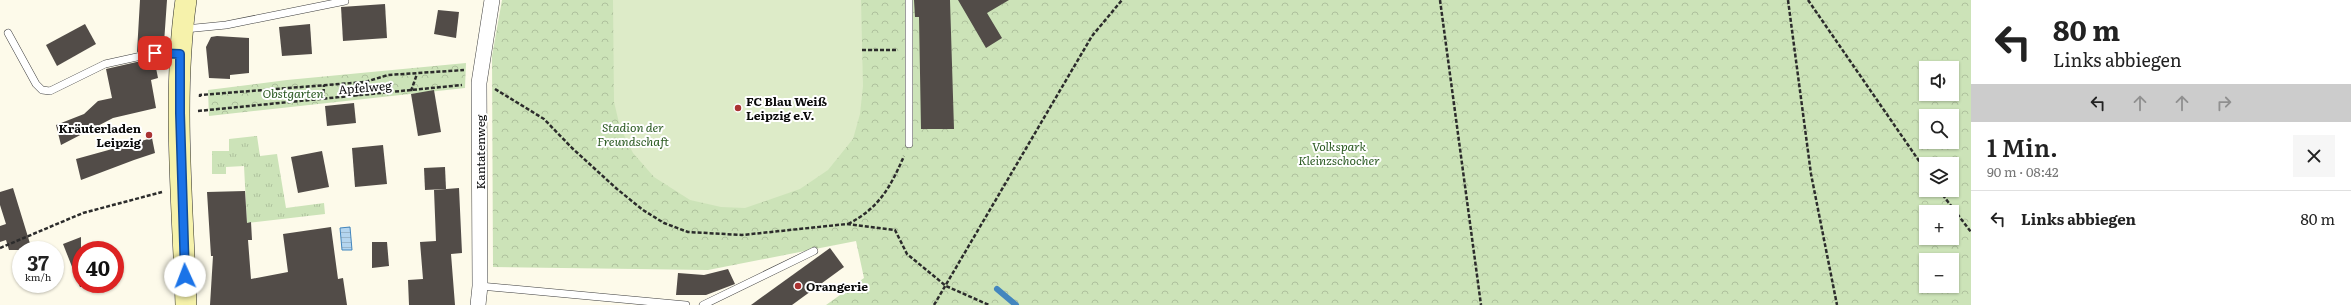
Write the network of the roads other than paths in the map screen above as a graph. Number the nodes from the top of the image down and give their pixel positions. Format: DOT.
graph roads {
  1 [pos="186,0"];
  2 [pos="492,0"];
  3 [pos="909,0"];
  4 [pos="345,1"];
  5 [pos="182,29"];
  6 [pos="8,33"];
  7 [pos="180,54"];
  8 [pos="909,144"];
  9 [pos="814,251"];
  10 [pos="480,286"];
  11 [pos="186,305"];
  12 [pos="478,305"];
  13 [pos="686,305"];
  14 [pos="703,305"];
  1 -- 5 [label="street"];
  2 -- 10 [label="street, Kantatenweg"];
  3 -- 8 [label="lane"];
  4 -- 5 [label="lane"];
  5 -- 7 [label="street"];
  6 -- 7 [label="lane"];
  7 -- 11 [label="street"];
  9 -- 14 [label="lane"];
  10 -- 12 [label="street, Kantatenweg"];
  10 -- 13 [label="lane"];
}
